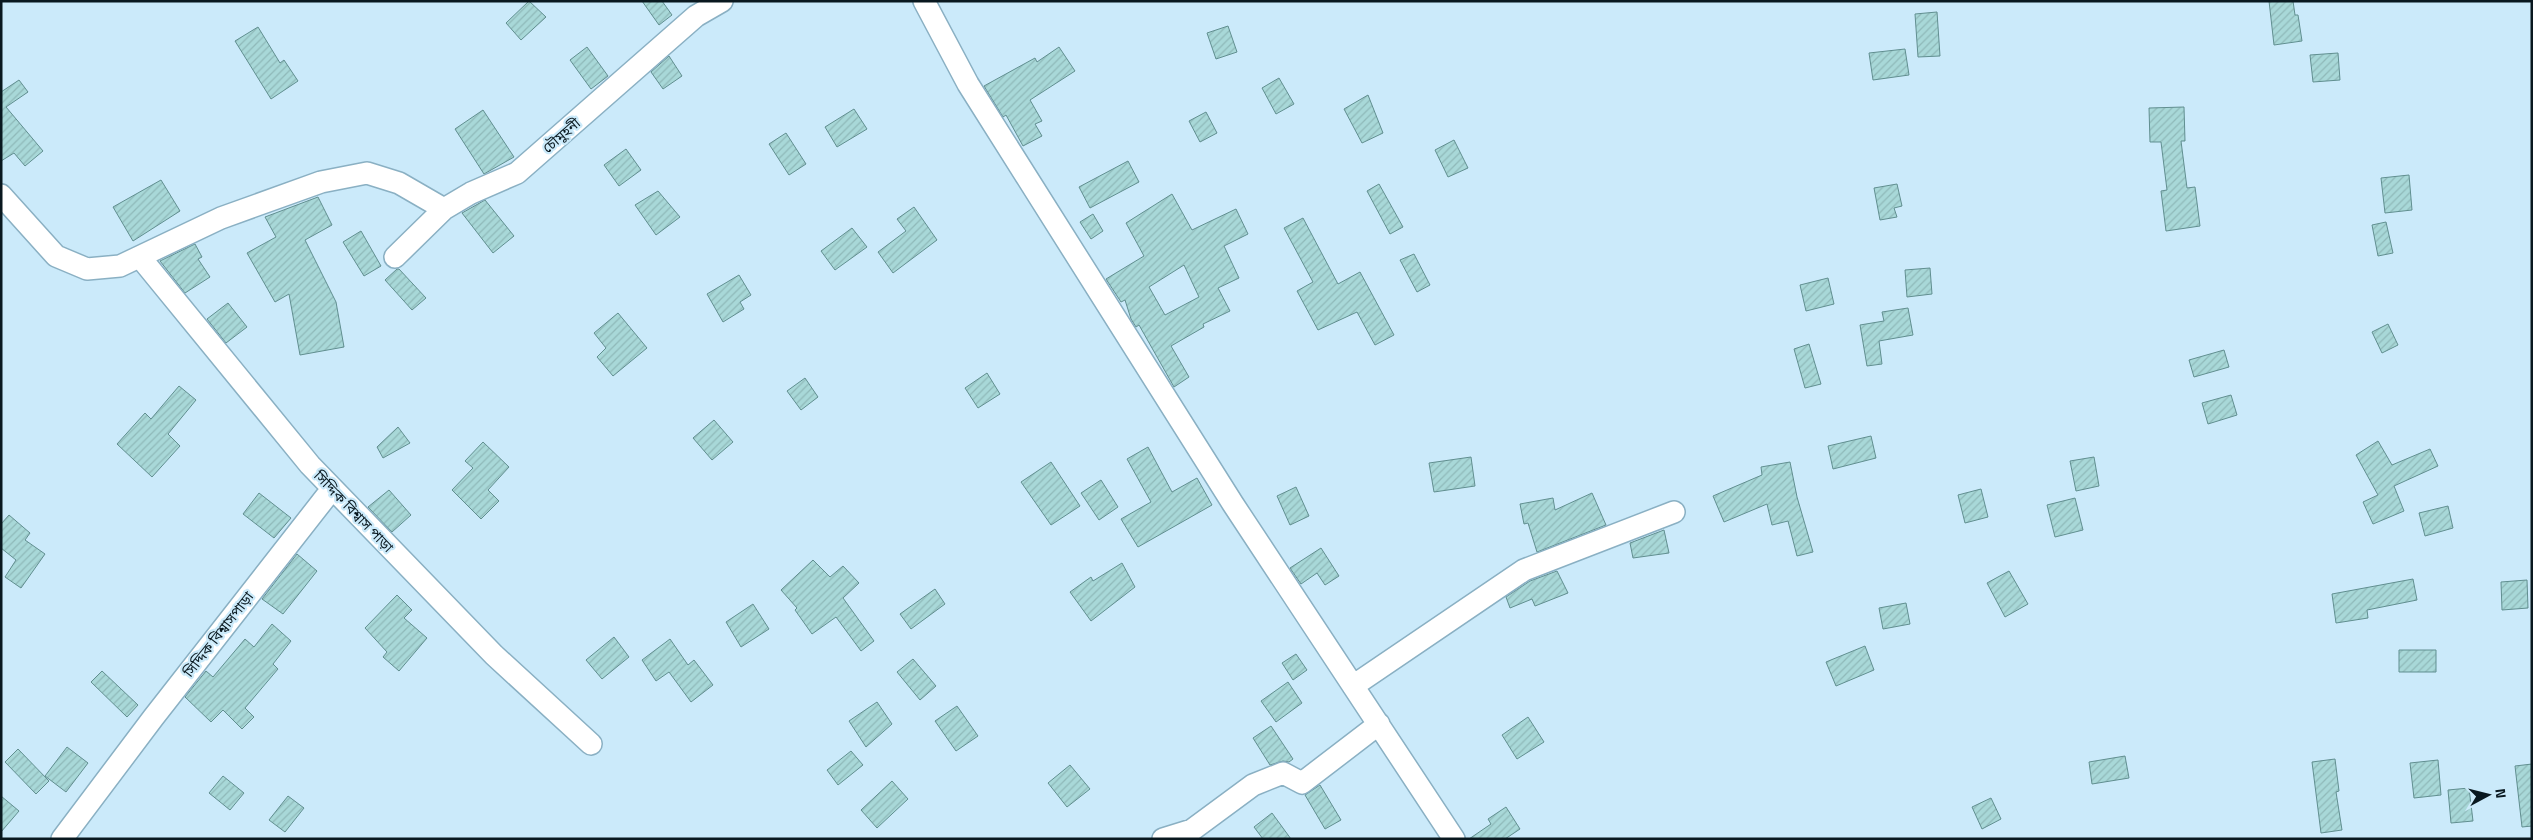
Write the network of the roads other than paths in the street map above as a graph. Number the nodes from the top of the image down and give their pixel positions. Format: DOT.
graph roads {
  1 [pos="722,1"];
  2 [pos="924,1"];
  3 [pos="1,196"];
  4 [pos="444,209"];
  5 [pos="140,257"];
  6 [pos="395,257"];
  7 [pos="331,491"];
  8 [pos="1674,512"];
  9 [pos="1353,686"];
  10 [pos="1378,724"];
  11 [pos="591,744"];
  12 [pos="62,839"];
  13 [pos="1163,839"];
  14 [pos="1454,839"];
  1 -- 4 [label="street, চৌমুহনী"];
  2 -- 9 [label="street"];
  3 -- 5 [label="street"];
  4 -- 5 [label="street"];
  4 -- 6 [label="street, চৌমুহনী"];
  5 -- 7 [label="street, সিদ্দিক বিশ্বাস পাড়া"];
  7 -- 11 [label="street, সিদ্দিক বিশ্বাস পাড়া"];
  7 -- 12 [label="street, সিদ্দিক বিশ্বাসপাড়া"];
  8 -- 9 [label="street"];
  9 -- 10 [label="street"];
  10 -- 13 [label="street"];
  10 -- 14 [label="street"];
}
